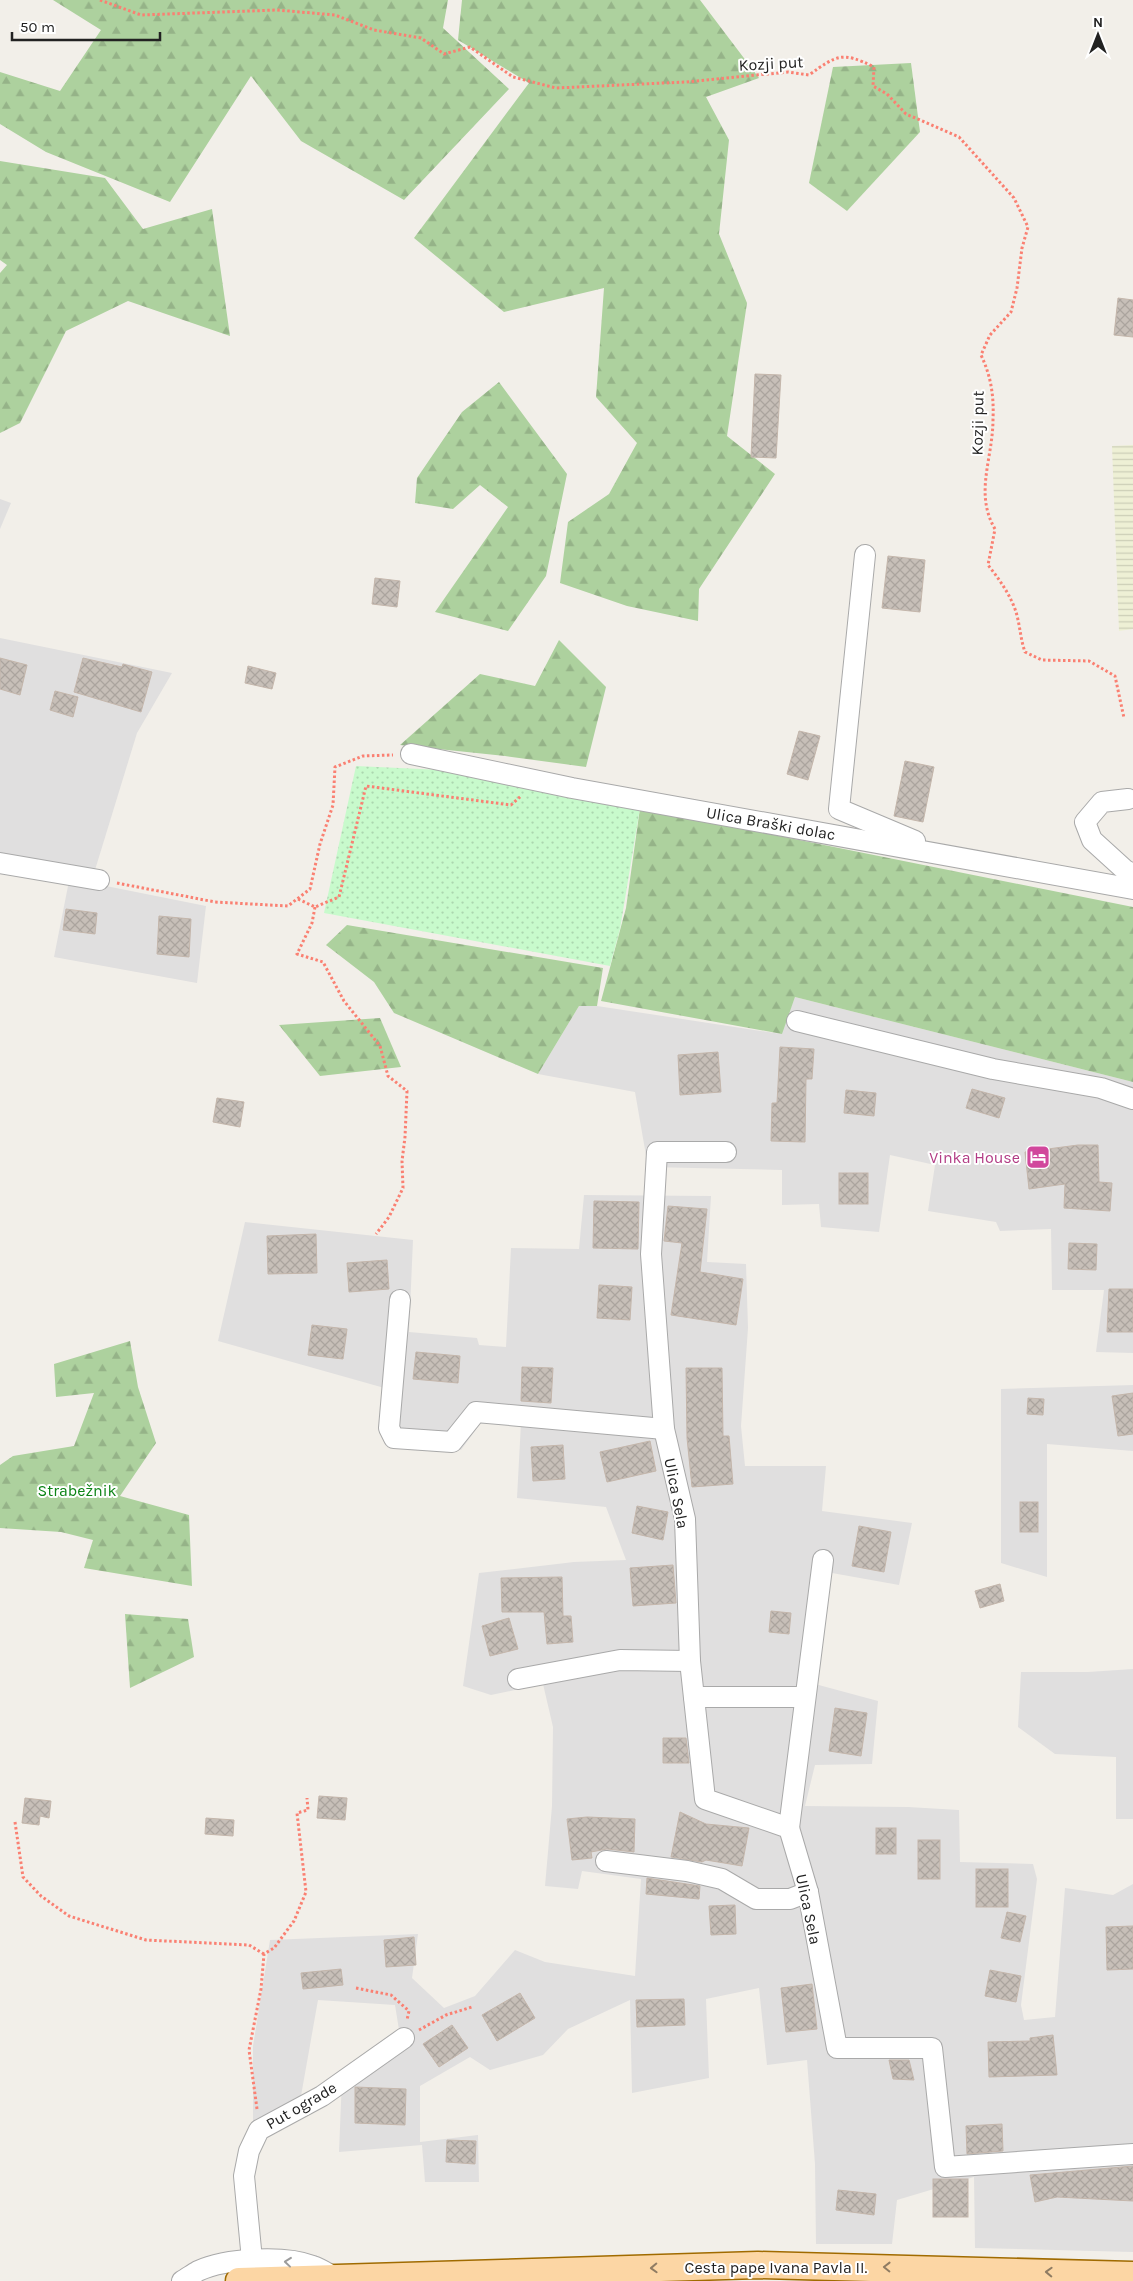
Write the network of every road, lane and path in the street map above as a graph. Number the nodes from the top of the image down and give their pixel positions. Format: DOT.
graph roads {
  1 [pos="100,0"];
  2 [pos="865,555"];
  3 [pos="1124,718"];
  4 [pos="411,754"];
  5 [pos="531,778"];
  6 [pos="1128,799"];
  7 [pos="949,855"];
  8 [pos="0,863"];
  9 [pos="1133,874"];
  10 [pos="99,880"];
  11 [pos="1133,889"];
  12 [pos="298,899"];
  13 [pos="315,908"];
  14 [pos="797,1021"];
  15 [pos="1133,1099"];
  16 [pos="726,1152"];
  17 [pos="376,1234"];
  18 [pos="400,1300"];
  19 [pos="664,1429"];
  20 [pos="823,1560"];
  21 [pos="690,1661"];
  22 [pos="518,1679"];
  23 [pos="694,1697"];
  24 [pos="804,1697"];
  25 [pos="307,1798"];
  26 [pos="15,1822"];
  27 [pos="788,1828"];
  28 [pos="606,1861"];
  29 [pos="808,1892"];
  30 [pos="264,1954"];
  31 [pos="356,1988"];
  32 [pos="472,2007"];
  33 [pos="404,2038"];
  34 [pos="260,2130"];
  35 [pos="1133,2154"];
  36 [pos="246,2271"];
  37 [pos="1133,2275"];
  38 [pos="182,2281"];
  1 -- 3 [label="path, Kozji put"];
  2 -- 7 [label="street"];
  4 -- 5 [label="street, Ulica Braški dolac"];
  4 -- 12 [label="path"];
  5 -- 7 [label="street, Ulica Braški dolac"];
  5 -- 13 [label="path"];
  6 -- 9 [label="street"];
  7 -- 11 [label="street, Ulica Braški dolac"];
  8 -- 10 [label="street"];
  10 -- 12 [label="path"];
  12 -- 13 [label="path"];
  13 -- 17 [label="path"];
  14 -- 15 [label="street"];
  16 -- 19 [label="street, Ulica Sela"];
  18 -- 19 [label="street"];
  19 -- 21 [label="street, Ulica Sela"];
  20 -- 24 [label="street"];
  21 -- 22 [label="street"];
  21 -- 23 [label="street, Ulica Sela"];
  23 -- 24 [label="street"];
  23 -- 27 [label="street, Ulica Sela"];
  24 -- 27 [label="street"];
  25 -- 30 [label="path"];
  26 -- 30 [label="path"];
  27 -- 29 [label="street, Ulica Sela"];
  28 -- 29 [label="street"];
  29 -- 35 [label="street, Ulica Sela"];
  30 -- 34 [label="path"];
  31 -- 33 [label="path"];
  32 -- 33 [label="path"];
  33 -- 34 [label="street, Put ograde"];
  34 -- 36 [label="street, Put ograde"];
  37 -- 36 [label="main road, Cesta pape Ivana Pavla II., one-way"];
  36 -- 38 [label="street"];
}
